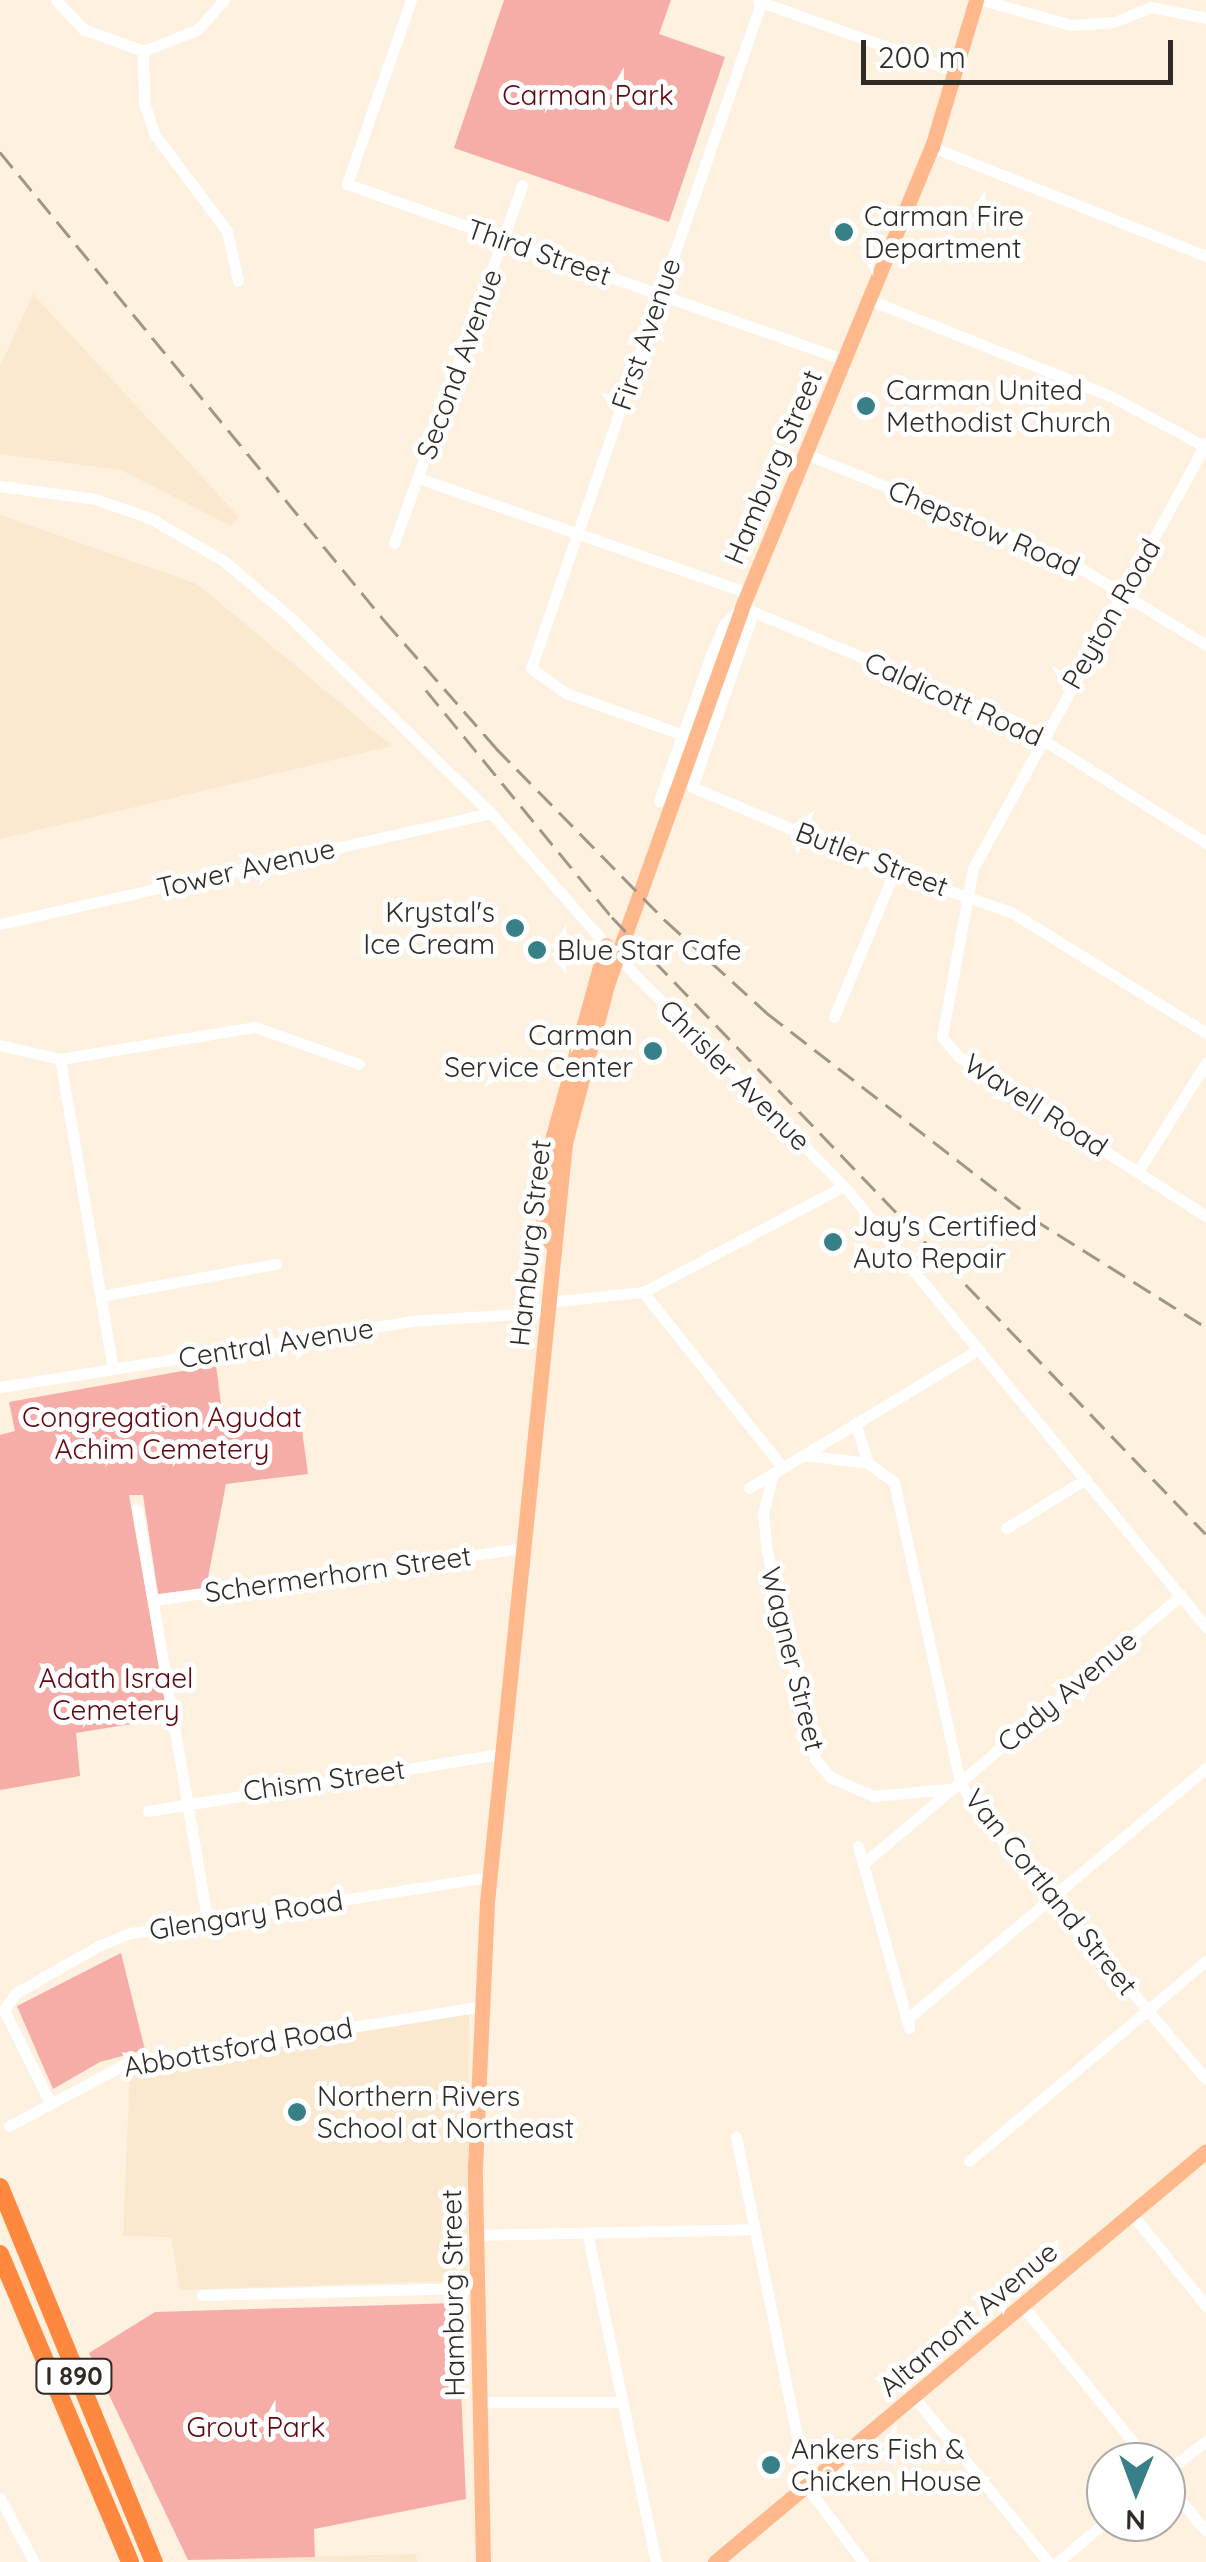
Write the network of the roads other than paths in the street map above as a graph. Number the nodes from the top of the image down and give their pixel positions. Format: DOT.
graph roads {
  1 [pos="56,0"];
  2 [pos="224,0"];
  3 [pos="411,0"];
  4 [pos="979,0"];
  5 [pos="760,1"];
  6 [pos="1152,4"];
  7 [pos="1206,18"];
  8 [pos="143,51"];
  9 [pos="956,72"];
  10 [pos="932,148"];
  11 [pos="522,185"];
  12 [pos="503,240"];
  13 [pos="1206,256"];
  14 [pos="238,282"];
  15 [pos="660,294"];
  16 [pos="870,300"];
  17 [pos="845,360"];
  18 [pos="1205,445"];
  19 [pos="806,454"];
  20 [pos="418,478"];
  21 [pos="0,486"];
  22 [pos="577,532"];
  23 [pos="394,542"];
  24 [pos="1125,592"];
  25 [pos="748,605"];
  26 [pos="1206,644"];
  27 [pos="682,734"];
  28 [pos="1042,735"];
  29 [pos="658,801"];
  30 [pos="491,812"];
  31 [pos="1206,843"];
  32 [pos="894,872"];
  33 [pos="966,893"];
  34 [pos="0,924"];
  35 [pos="606,945"];
  36 [pos="834,1017"];
  37 [pos="1206,1034"];
  38 [pos="0,1045"];
  39 [pos="60,1060"];
  40 [pos="359,1064"];
  41 [pos="1206,1064"];
  42 [pos="1138,1172"];
  43 [pos="844,1186"];
  44 [pos="1206,1216"];
  45 [pos="553,1246"];
  46 [pos="276,1264"];
  47 [pos="643,1292"];
  48 [pos="101,1296"];
  49 [pos="549,1302"];
  50 [pos="979,1349"];
  51 [pos="113,1369"];
  52 [pos="0,1388"];
  53 [pos="854,1424"];
  54 [pos="804,1455"];
  55 [pos="868,1463"];
  56 [pos="777,1470"];
  57 [pos="1086,1479"];
  58 [pos="749,1488"];
  59 [pos="137,1509"];
  60 [pos="1006,1528"];
  61 [pos="522,1548"];
  62 [pos="1181,1595"];
  63 [pos="154,1600"];
  64 [pos="1206,1627"];
  65 [pos="501,1754"];
  66 [pos="1206,1768"];
  67 [pos="955,1785"];
  68 [pos="190,1800"];
  69 [pos="148,1811"];
  70 [pos="858,1846"];
  71 [pos="863,1864"];
  72 [pos="488,1877"];
  73 [pos="1052,1899"];
  74 [pos="206,1920"];
  75 [pos="1206,1962"];
  76 [pos="482,2006"];
  77 [pos="1148,2010"];
  78 [pos="1206,2080"];
  79 [pos="50,2103"];
  80 [pos="8,2126"];
  81 [pos="736,2137"];
  82 [pos="1206,2151"];
  83 [pos="969,2161"];
  84 [pos="0,2187"];
  85 [pos="1132,2214"];
  86 [pos="755,2229"];
  87 [pos="587,2232"];
  88 [pos="476,2235"];
  89 [pos="0,2254"];
  90 [pos="477,2288"];
  91 [pos="202,2296"];
  92 [pos="1022,2305"];
  93 [pos="1206,2306"];
  94 [pos="914,2397"];
  95 [pos="481,2402"];
  96 [pos="622,2402"];
  97 [pos="1206,2441"];
  98 [pos="1133,2442"];
  99 [pos="1186,2456"];
  100 [pos="807,2487"];
  101 [pos="0,2498"];
  102 [pos="1186,2507"];
  103 [pos="1206,2531"];
  104 [pos="1086,2538"];
  105 [pos="34,2562"];
  106 [pos="130,2562"];
  107 [pos="154,2562"];
  108 [pos="484,2562"];
  109 [pos="656,2562"];
  110 [pos="715,2562"];
  111 [pos="863,2562"];
  112 [pos="1048,2562"];
  113 [pos="1058,2562"];
  1 -- 8 [label="street"];
  2 -- 8 [label="street"];
  3 -- 12 [label="street, Third Street"];
  4 -- 6 [label="street"];
  4 -- 9 [label="main road, Hamburg Street"];
  5 -- 9 [label="street"];
  5 -- 15 [label="street, First Avenue"];
  6 -- 7 [label="street"];
  8 -- 14 [label="street"];
  9 -- 10 [label="main road, Hamburg Street"];
  10 -- 13 [label="street"];
  10 -- 16 [label="main road, Hamburg Street"];
  11 -- 12 [label="street, Second Avenue"];
  12 -- 15 [label="street, Third Street"];
  12 -- 20 [label="street, Second Avenue"];
  15 -- 17 [label="street, Third Street"];
  15 -- 22 [label="street, First Avenue"];
  16 -- 17 [label="main road, Hamburg Street"];
  16 -- 18 [label="street"];
  17 -- 19 [label="main road, Hamburg Street"];
  18 -- 24 [label="street, Peyton Road"];
  19 -- 24 [label="street, Chepstow Road"];
  19 -- 25 [label="main road, Hamburg Street"];
  20 -- 22 [label="street, Caldicott Road"];
  20 -- 23 [label="street, Second Avenue"];
  21 -- 30 [label="street, Chrisler Avenue"];
  22 -- 25 [label="street, Caldicott Road"];
  22 -- 27 [label="street, First Avenue"];
  24 -- 26 [label="street, Chepstow Road"];
  24 -- 28 [label="street, Peyton Road"];
  25 -- 27 [label="street"];
  25 -- 28 [label="street, Caldicott Road"];
  25 -- 32 [label="street, Butler Street"];
  25 -- 45 [label="main road, Hamburg Street"];
  27 -- 29 [label="street"];
  28 -- 31 [label="street, Caldicott Road"];
  28 -- 33 [label="street, Peyton Road"];
  30 -- 34 [label="street, Tower Avenue"];
  30 -- 35 [label="street, Chrisler Avenue"];
  32 -- 33 [label="street, Butler Street"];
  32 -- 36 [label="street"];
  33 -- 37 [label="street, Butler Street"];
  33 -- 42 [label="street, Wavell Road"];
  35 -- 43 [label="street, Chrisler Avenue"];
  35 -- 45 [label="main road"];
  38 -- 39 [label="street"];
  39 -- 40 [label="street"];
  39 -- 48 [label="street"];
  41 -- 42 [label="street"];
  42 -- 44 [label="street, Wavell Road"];
  43 -- 47 [label="street"];
  43 -- 50 [label="street, Chrisler Avenue"];
  45 -- 49 [label="main road, Hamburg Street"];
  46 -- 48 [label="street"];
  47 -- 49 [label="street, Central Avenue"];
  47 -- 56 [label="street"];
  48 -- 51 [label="street"];
  49 -- 51 [label="street, Central Avenue"];
  49 -- 61 [label="main road, Hamburg Street"];
  50 -- 53 [label="street"];
  50 -- 57 [label="street, Chrisler Avenue"];
  51 -- 52 [label="street, Central Avenue"];
  53 -- 54 [label="street"];
  53 -- 55 [label="street, Van Cortland Street"];
  54 -- 55 [label="street"];
  54 -- 56 [label="street"];
  55 -- 67 [label="street, Van Cortland Street"];
  56 -- 58 [label="street"];
  56 -- 67 [label="street, Wagner Street"];
  57 -- 60 [label="street"];
  57 -- 62 [label="street, Chrisler Avenue"];
  59 -- 63 [label="street"];
  61 -- 63 [label="street, Schermerhorn Street"];
  61 -- 65 [label="main road, Hamburg Street"];
  62 -- 64 [label="street, Chrisler Avenue"];
  62 -- 67 [label="street, Cady Avenue"];
  63 -- 68 [label="street"];
  65 -- 68 [label="street, Chism Street"];
  65 -- 72 [label="main road, Hamburg Street"];
  66 -- 73 [label="street"];
  67 -- 71 [label="street, Cady Avenue"];
  67 -- 73 [label="street, Van Cortland Street"];
  68 -- 69 [label="street, Chism Street"];
  68 -- 74 [label="street"];
  70 -- 71 [label="street"];
  71 -- 73 [label="street"];
  72 -- 74 [label="street, Glengary Road"];
  72 -- 76 [label="main road, Hamburg Street"];
  73 -- 77 [label="street, Van Cortland Street"];
  74 -- 79 [label="street, Glengary Road"];
  75 -- 77 [label="street"];
  76 -- 79 [label="street, Abbottsford Road"];
  76 -- 88 [label="main road, Hamburg Street"];
  77 -- 78 [label="street, Van Cortland Street"];
  77 -- 83 [label="street"];
  79 -- 80 [label="street, Abbottsford Road"];
  81 -- 86 [label="street"];
  82 -- 85 [label="main road, Altamont Avenue"];
  84 -- 107 [label="highway, I 890"];
  85 -- 92 [label="main road, Altamont Avenue"];
  85 -- 93 [label="street"];
  86 -- 87 [label="street"];
  86 -- 100 [label="street"];
  87 -- 88 [label="street"];
  87 -- 96 [label="street"];
  88 -- 90 [label="main road, Hamburg Street"];
  89 -- 106 [label="highway, I 890"];
  90 -- 91 [label="street"];
  90 -- 95 [label="main road, Hamburg Street"];
  92 -- 94 [label="main road, Altamont Avenue"];
  92 -- 98 [label="street"];
  94 -- 100 [label="main road, Altamont Avenue"];
  94 -- 112 [label="street"];
  95 -- 96 [label="street"];
  95 -- 108 [label="main road, Hamburg Street"];
  96 -- 109 [label="street"];
  97 -- 99 [label="street"];
  100 -- 110 [label="main road, Altamont Avenue"];
  100 -- 111 [label="street"];
  101 -- 105 [label="street"];
  102 -- 103 [label="street"];
  104 -- 113 [label="street"];
}
